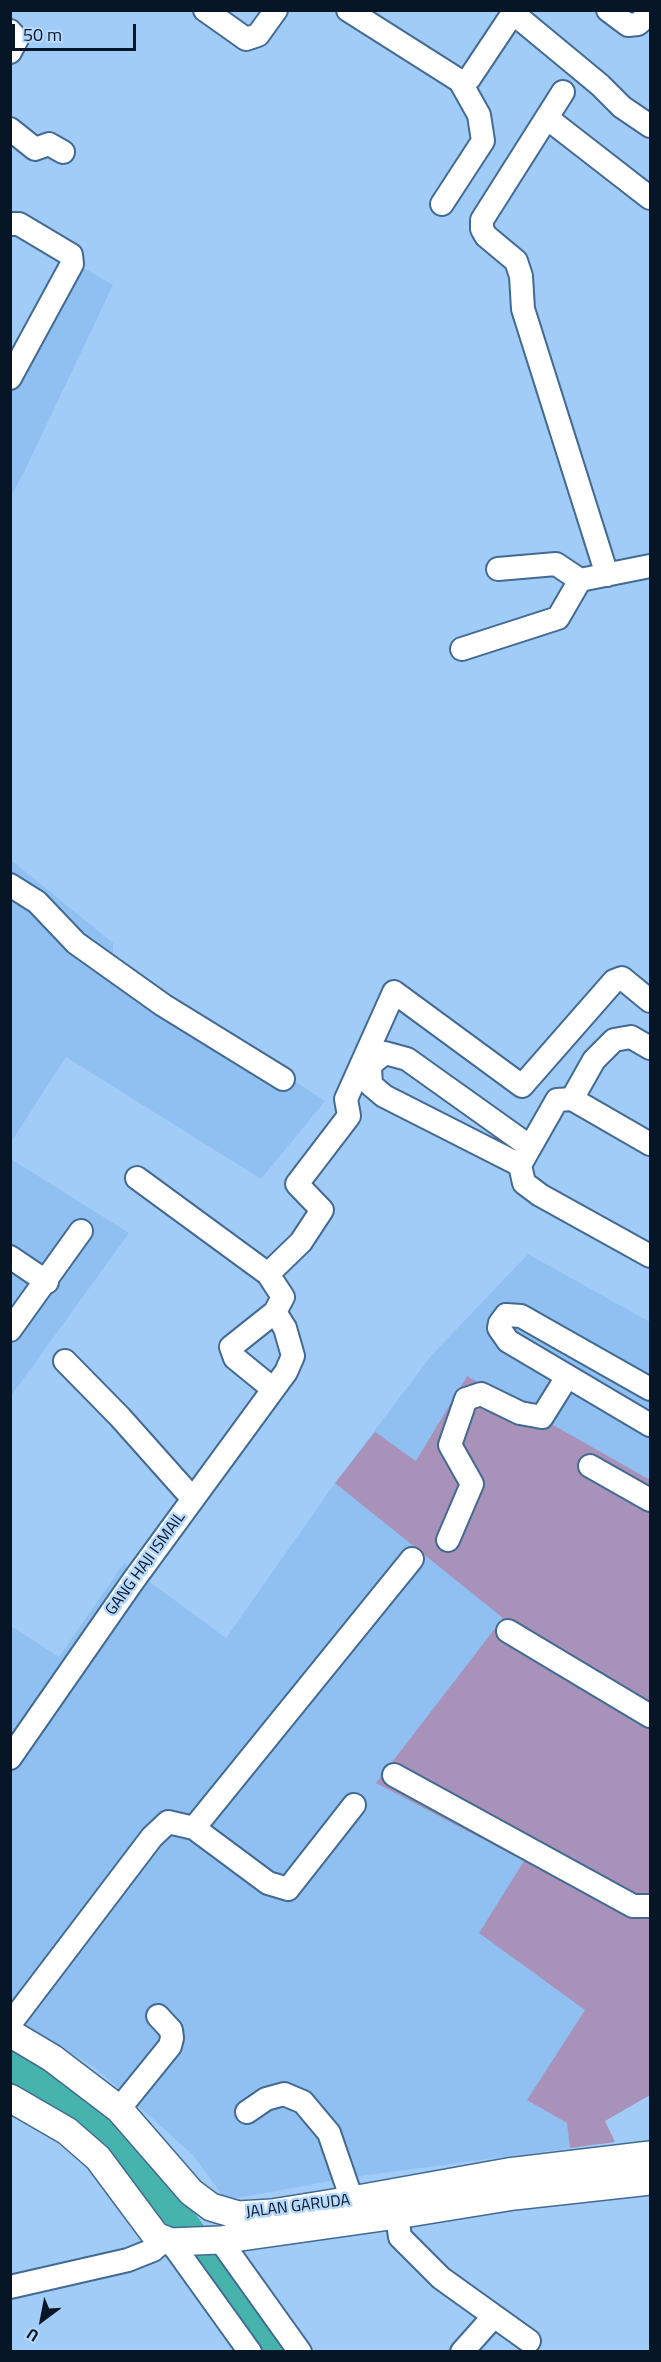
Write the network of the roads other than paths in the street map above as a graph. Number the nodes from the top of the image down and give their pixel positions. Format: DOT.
graph roads {
  1 [pos="205,10"];
  2 [pos="276,10"];
  3 [pos="348,10"];
  4 [pos="608,10"];
  5 [pos="651,13"];
  6 [pos="10,31"];
  7 [pos="10,52"];
  8 [pos="460,81"];
  9 [pos="563,92"];
  10 [pos="547,118"];
  11 [pos="651,126"];
  12 [pos="10,129"];
  13 [pos="63,152"];
  14 [pos="651,198"];
  15 [pos="442,204"];
  16 [pos="10,224"];
  17 [pos="10,378"];
  18 [pos="651,566"];
  19 [pos="498,569"];
  20 [pos="607,575"];
  21 [pos="580,580"];
  22 [pos="462,649"];
  23 [pos="10,885"];
  24 [pos="651,1001"];
  25 [pos="651,1048"];
  26 [pos="283,1079"];
  27 [pos="572,1099"];
  28 [pos="651,1144"];
  29 [pos="525,1156"];
  30 [pos="138,1178"];
  31 [pos="81,1231"];
  32 [pos="651,1256"];
  33 [pos="10,1257"];
  34 [pos="268,1274"];
  35 [pos="47,1282"];
  36 [pos="275,1312"];
  37 [pos="10,1330"];
  38 [pos="65,1361"];
  39 [pos="567,1377"];
  40 [pos="279,1380"];
  41 [pos="651,1389"];
  42 [pos="651,1425"];
  43 [pos="590,1466"];
  44 [pos="193,1499"];
  45 [pos="651,1500"];
  46 [pos="448,1540"];
  47 [pos="412,1559"];
  48 [pos="508,1631"];
  49 [pos="651,1716"];
  50 [pos="10,1758"];
  51 [pos="394,1775"];
  52 [pos="354,1805"];
  53 [pos="194,1828"];
  54 [pos="651,1905"];
  55 [pos="158,2016"];
  56 [pos="10,2024"];
  57 [pos="10,2033"];
  58 [pos="10,2098"];
  59 [pos="119,2109"];
  60 [pos="247,2112"];
  61 [pos="651,2155"];
  62 [pos="650,2181"];
  63 [pos="352,2200"];
  64 [pos="397,2215"];
  65 [pos="216,2241"];
  66 [pos="171,2242"];
  67 [pos="10,2287"];
  68 [pos="494,2316"];
  69 [pos="529,2341"];
  70 [pos="250,2352"];
  71 [pos="300,2352"];
  72 [pos="462,2352"];
  1 -- 2 [label="street"];
  3 -- 8 [label="street"];
  4 -- 5 [label="street"];
  6 -- 7 [label="street"];
  8 -- 11 [label="street"];
  8 -- 15 [label="street"];
  9 -- 10 [label="street"];
  10 -- 14 [label="street"];
  10 -- 20 [label="street"];
  12 -- 13 [label="street"];
  16 -- 17 [label="street"];
  18 -- 20 [label="street"];
  19 -- 21 [label="street"];
  20 -- 21 [label="street"];
  21 -- 22 [label="street"];
  23 -- 26 [label="street"];
  24 -- 34 [label="street"];
  25 -- 27 [label="street"];
  27 -- 28 [label="street"];
  27 -- 29 [label="street"];
  29 -- 29 [label="street"];
  29 -- 32 [label="street"];
  30 -- 34 [label="street"];
  31 -- 35 [label="street"];
  33 -- 35 [label="street"];
  34 -- 36 [label="street"];
  35 -- 37 [label="street"];
  36 -- 40 [label="street"];
  36 -- 40 [label="street"];
  38 -- 44 [label="street"];
  39 -- 41 [label="street"];
  39 -- 42 [label="street"];
  39 -- 46 [label="street"];
  40 -- 44 [label="street, GANG HAJI ISMAIL"];
  43 -- 45 [label="street"];
  44 -- 50 [label="street, GANG HAJI ISMAIL"];
  47 -- 53 [label="street"];
  48 -- 49 [label="street"];
  51 -- 54 [label="street"];
  52 -- 53 [label="street"];
  53 -- 56 [label="street"];
  55 -- 59 [label="street"];
  57 -- 59 [label="main road, JALAN GARUDA"];
  58 -- 66 [label="main road"];
  59 -- 63 [label="main road, JALAN GARUDA"];
  60 -- 63 [label="street"];
  61 -- 63 [label="main road, JALAN GARUDA"];
  62 -- 64 [label="main road, JALAN GARUDA"];
  64 -- 65 [label="main road, JALAN GARUDA"];
  64 -- 68 [label="street"];
  65 -- 66 [label="main road, JALAN GARUDA"];
  65 -- 71 [label="street"];
  66 -- 67 [label="street"];
  66 -- 70 [label="street"];
  68 -- 69 [label="street"];
  68 -- 72 [label="street"];
}
